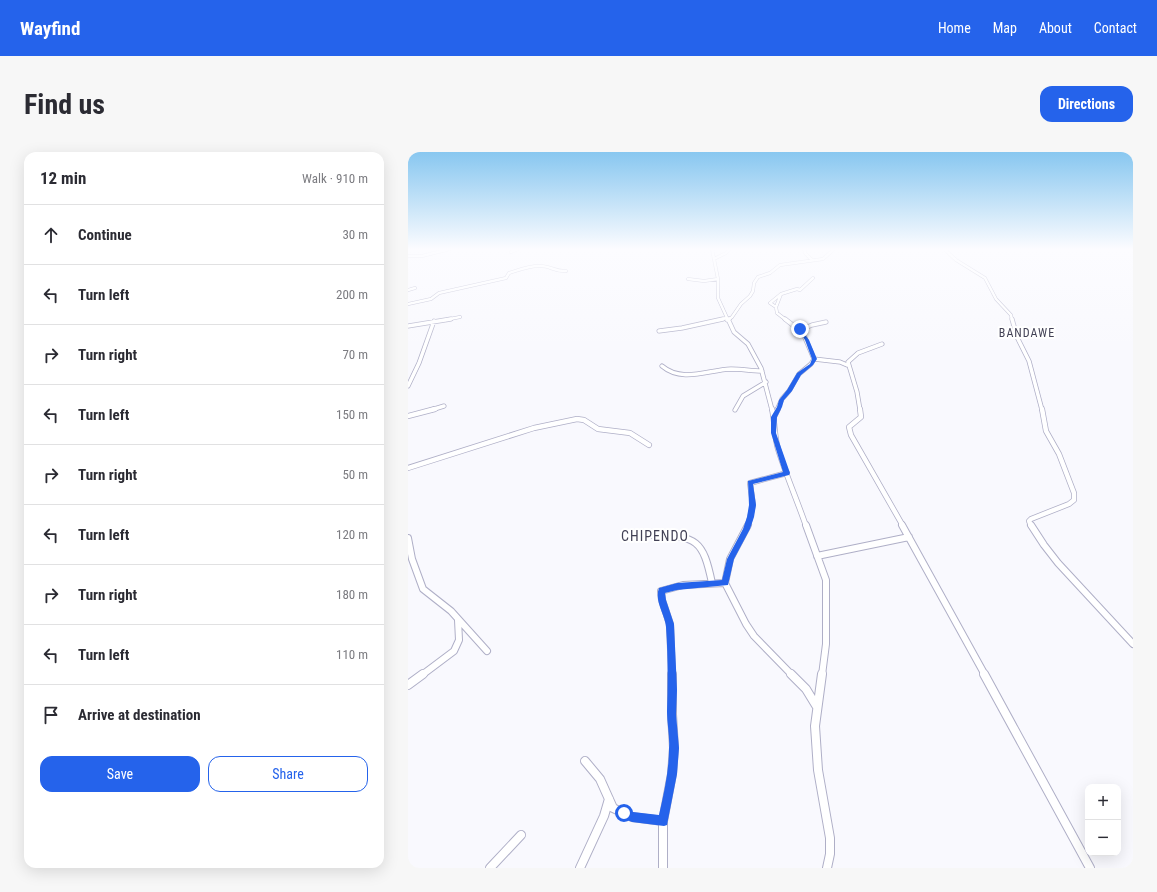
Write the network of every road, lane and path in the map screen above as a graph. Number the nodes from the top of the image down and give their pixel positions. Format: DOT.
graph roads {
  1 [pos="485,282"];
  2 [pos="718,282"];
  3 [pos="754,282"];
  4 [pos="808,282"];
  5 [pos="987,282"];
  6 [pos="415,288"];
  7 [pos="408,290"];
  8 [pos="781,294"];
  9 [pos="408,304"];
  10 [pos="776,307"];
  11 [pos="460,317"];
  12 [pos="727,319"];
  13 [pos="434,321"];
  14 [pos="826,322"];
  15 [pos="408,326"];
  16 [pos="800,330"];
  17 [pos="659,331"];
  18 [pos="882,344"];
  19 [pos="814,359"];
  20 [pos="847,365"];
  21 [pos="662,366"];
  22 [pos="762,371"];
  23 [pos="766,382"];
  24 [pos="408,386"];
  25 [pos="444,406"];
  26 [pos="735,410"];
  27 [pos="408,416"];
  28 [pos="774,417"];
  29 [pos="649,445"];
  30 [pos="408,468"];
  31 [pos="787,473"];
  32 [pos="653,535"];
  33 [pos="909,537"];
  34 [pos="408,538"];
  35 [pos="817,556"];
  36 [pos="712,582"];
  37 [pos="725,583"];
  38 [pos="458,620"];
  39 [pos="1133,644"];
  40 [pos="487,651"];
  41 [pos="408,685"];
  42 [pos="818,707"];
  43 [pos="585,760"];
  44 [pos="609,799"];
  45 [pos="664,821"];
  46 [pos="521,835"];
  47 [pos="490,868"];
  48 [pos="580,868"];
  49 [pos="663,868"];
  50 [pos="827,868"];
  51 [pos="1090,868"];
  1 -- 9 [label="street"];
  2 -- 12 [label="street"];
  3 -- 12 [label="street"];
  4 -- 8 [label="street"];
  5 -- 39 [label="street"];
  6 -- 7 [label="street"];
  8 -- 10 [label="street"];
  8 -- 10 [label="street"];
  10 -- 16 [label="street"];
  11 -- 13 [label="street"];
  12 -- 17 [label="street"];
  12 -- 22 [label="street"];
  13 -- 15 [label="street"];
  13 -- 24 [label="street"];
  14 -- 16 [label="street"];
  16 -- 19 [label="street"];
  18 -- 20 [label="street"];
  19 -- 20 [label="street"];
  19 -- 28 [label="street"];
  20 -- 33 [label="street"];
  21 -- 22 [label="street"];
  22 -- 23 [label="street"];
  23 -- 26 [label="street"];
  23 -- 28 [label="street"];
  25 -- 27 [label="street"];
  28 -- 31 [label="street"];
  29 -- 30 [label="street"];
  31 -- 35 [label="street"];
  31 -- 37 [label="street"];
  32 -- 36 [label="street"];
  33 -- 35 [label="street"];
  33 -- 51 [label="street"];
  34 -- 38 [label="street"];
  35 -- 42 [label="street"];
  36 -- 37 [label="street"];
  36 -- 45 [label="street"];
  37 -- 42 [label="street"];
  38 -- 40 [label="street"];
  38 -- 41 [label="street"];
  42 -- 50 [label="street"];
  43 -- 44 [label="street"];
  44 -- 45 [label="street"];
  44 -- 48 [label="street"];
  45 -- 49 [label="street"];
  46 -- 47 [label="street"];
}
